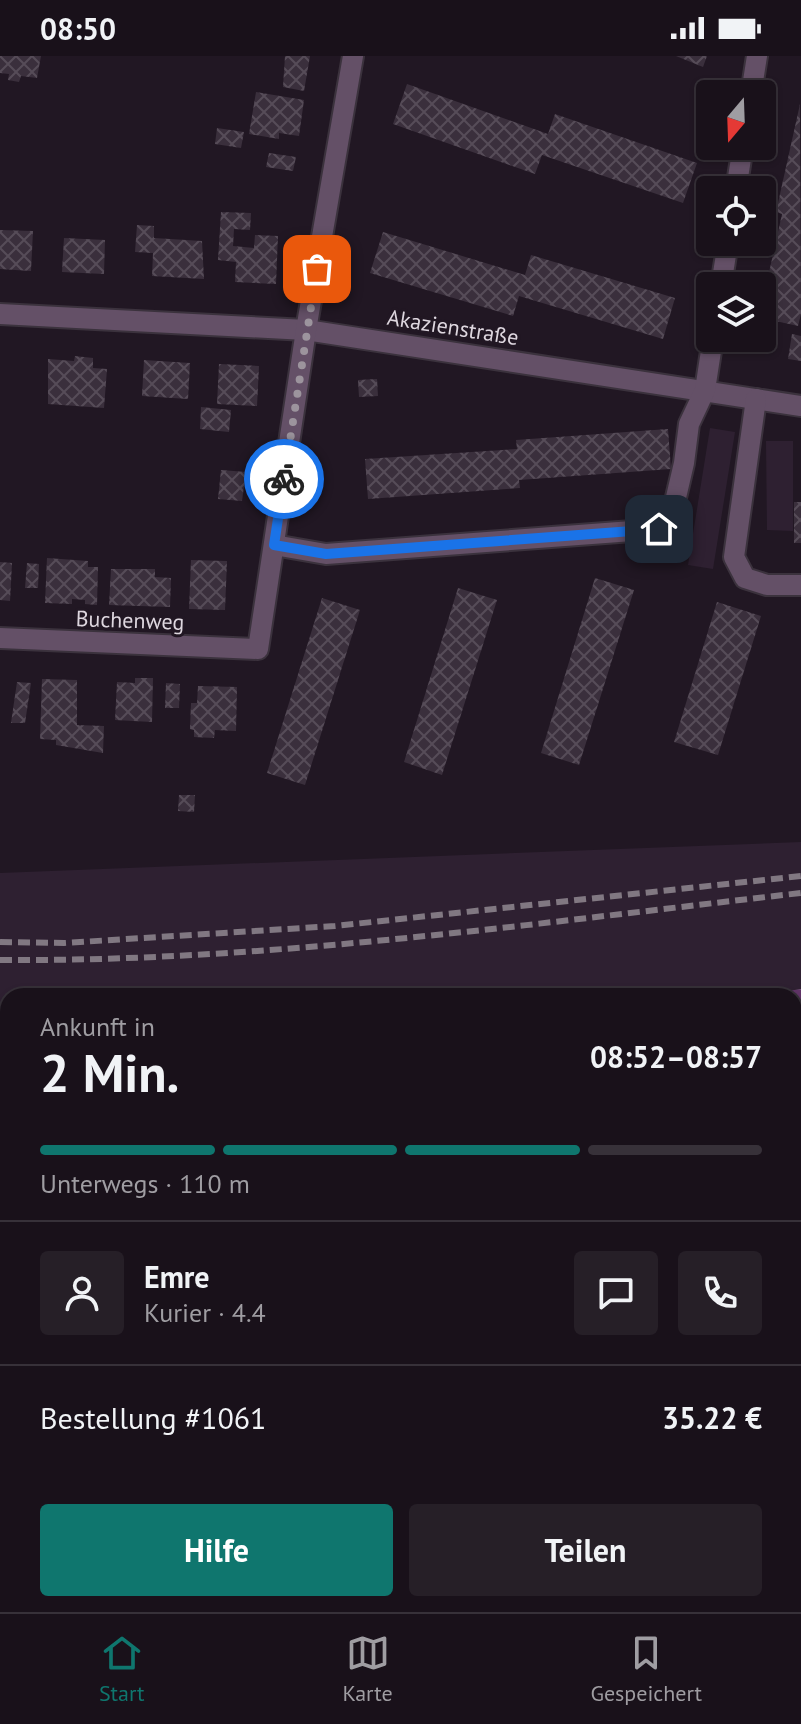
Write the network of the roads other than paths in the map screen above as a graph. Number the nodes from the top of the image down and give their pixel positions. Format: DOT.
graph roads {
  1 [pos="353,56"];
  2 [pos="757,56"];
  3 [pos="753,80"];
  4 [pos="0,314"];
  5 [pos="306,330"];
  6 [pos="711,352"];
  7 [pos="705,390"];
  8 [pos="756,399"];
  9 [pos="801,406"];
  10 [pos="274,545"];
  11 [pos="801,585"];
  12 [pos="0,638"];
  1 -- 5 [label="street"];
  2 -- 3 [label="street"];
  4 -- 5 [label="street, Akazienstraße"];
  5 -- 7 [label="street, Akazienstraße"];
  5 -- 10 [label="street"];
  6 -- 7 [label="street"];
  7 -- 8 [label="street, Akazienstraße"];
  7 -- 10 [label="street"];
  8 -- 9 [label="street, Akazienstraße"];
  8 -- 11 [label="street"];
  10 -- 12 [label="street, Buchenweg"];
}
